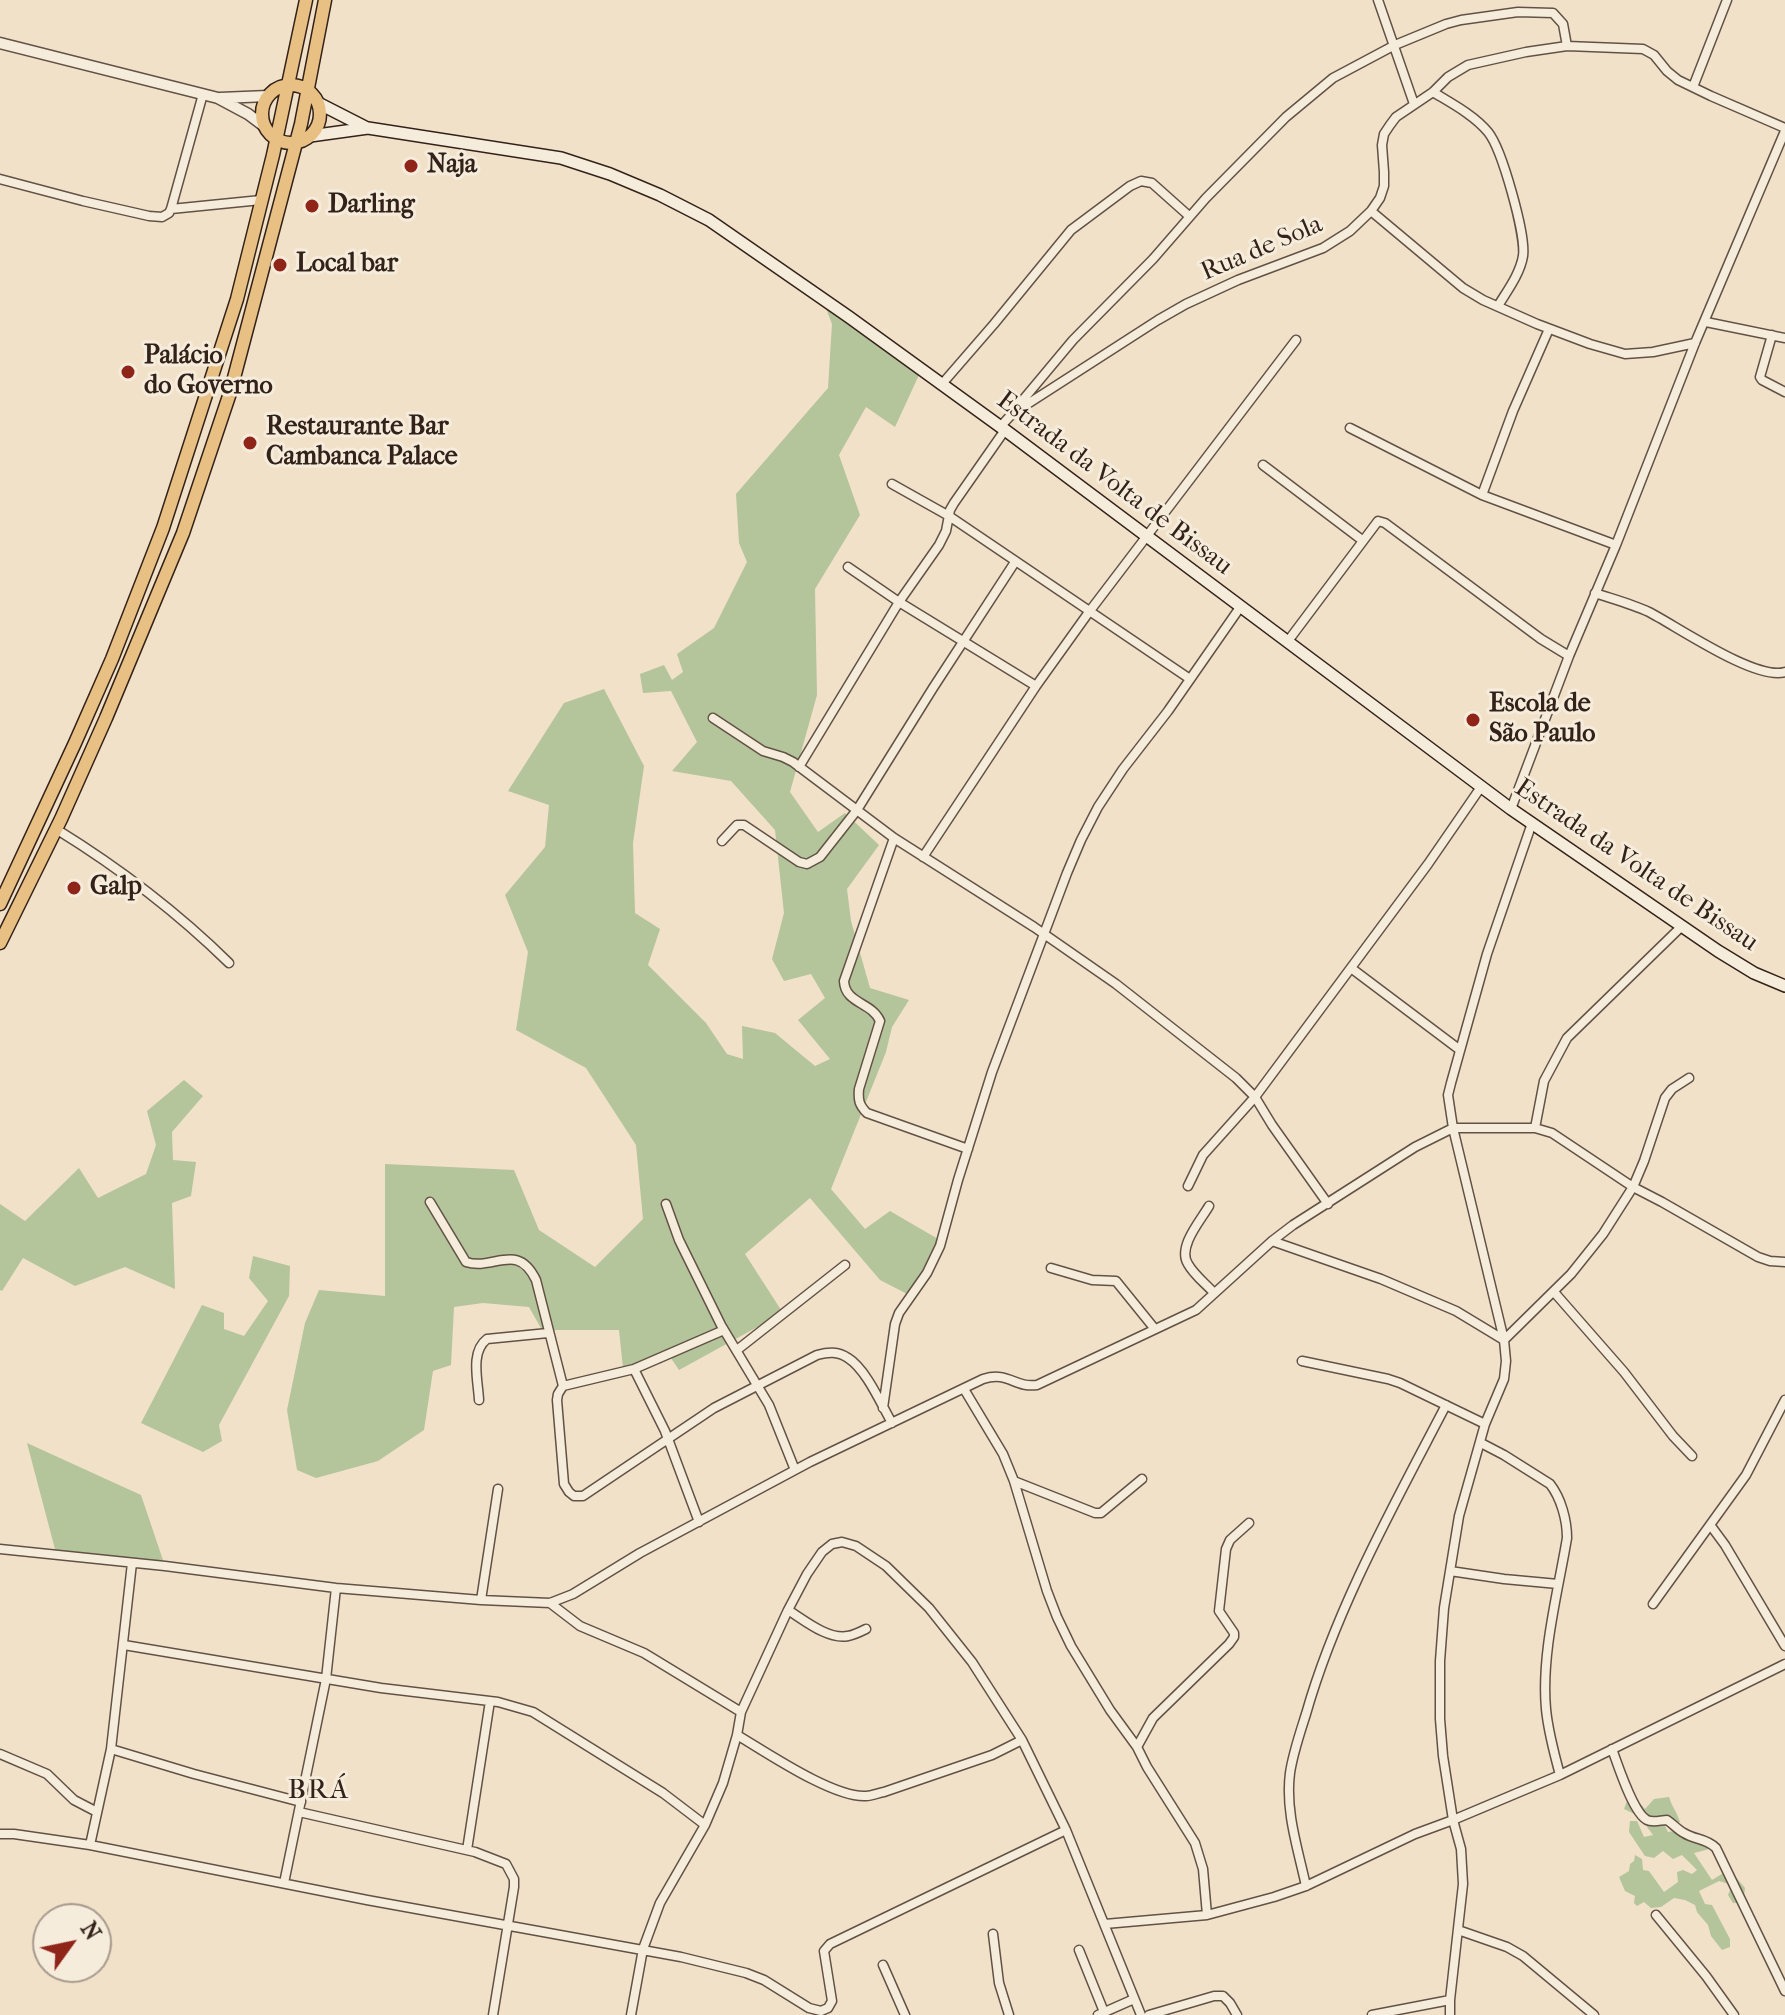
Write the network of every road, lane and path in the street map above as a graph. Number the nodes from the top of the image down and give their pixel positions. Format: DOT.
graph roads {
  1 [pos="306,0"];
  2 [pos="325,0"];
  3 [pos="1378,0"];
  4 [pos="1727,0"];
  5 [pos="0,43"];
  6 [pos="1395,45"];
  7 [pos="1567,46"];
  8 [pos="288,85"];
  9 [pos="1693,87"];
  10 [pos="309,90"];
  11 [pos="1433,92"];
  12 [pos="203,94"];
  13 [pos="268,96"];
  14 [pos="218,98"];
  15 [pos="318,103"];
  16 [pos="1414,104"];
  17 [pos="264,126"];
  18 [pos="368,128"];
  19 [pos="1785,130"];
  20 [pos="310,136"];
  21 [pos="276,139"];
  22 [pos="297,143"];
  23 [pos="0,179"];
  24 [pos="261,200"];
  25 [pos="171,209"];
  26 [pos="1371,211"];
  27 [pos="1189,216"];
  28 [pos="1498,306"];
  29 [pos="1706,322"];
  30 [pos="1549,329"];
  31 [pos="1772,335"];
  32 [pos="1785,338"];
  33 [pos="1296,340"];
  34 [pos="1695,343"];
  35 [pos="942,384"];
  36 [pos="1785,392"];
  37 [pos="1012,414"];
  38 [pos="1002,428"];
  39 [pos="1350,428"];
  40 [pos="1263,465"];
  41 [pos="892,484"];
  42 [pos="1482,495"];
  43 [pos="949,516"];
  44 [pos="1146,538"];
  45 [pos="1362,540"];
  46 [pos="1616,545"];
  47 [pos="1015,562"];
  48 [pos="848,567"];
  49 [pos="1595,593"];
  50 [pos="899,602"];
  51 [pos="1241,606"];
  52 [pos="1089,612"];
  53 [pos="964,640"];
  54 [pos="1288,641"];
  55 [pos="1569,656"];
  56 [pos="1785,672"];
  57 [pos="1190,679"];
  58 [pos="1036,686"];
  59 [pos="713,718"];
  60 [pos="799,767"];
  61 [pos="1481,787"];
  62 [pos="1511,809"];
  63 [pos="857,810"];
  64 [pos="1532,823"];
  65 [pos="56,829"];
  66 [pos="894,838"];
  67 [pos="722,841"];
  68 [pos="923,857"];
  69 [pos="0,904"];
  70 [pos="1681,927"];
  71 [pos="1044,934"];
  72 [pos="0,943"];
  73 [pos="229,963"];
  74 [pos="1351,968"];
  75 [pos="1785,986"];
  76 [pos="1460,1050"];
  77 [pos="1689,1078"];
  78 [pos="1255,1097"];
  79 [pos="1453,1128"];
  80 [pos="1535,1128"];
  81 [pos="968,1149"];
  82 [pos="1188,1186"];
  83 [pos="1633,1187"];
  84 [pos="430,1202"];
  85 [pos="666,1204"];
  86 [pos="1328,1204"];
  87 [pos="1209,1206"];
  88 [pos="1272,1241"];
  89 [pos="1785,1262"];
  90 [pos="845,1265"];
  91 [pos="1051,1268"];
  92 [pos="1554,1292"];
  93 [pos="1214,1293"];
  94 [pos="1154,1328"];
  95 [pos="724,1330"];
  96 [pos="548,1333"];
  97 [pos="1504,1340"];
  98 [pos="737,1350"];
  99 [pos="1302,1361"];
  100 [pos="634,1369"];
  101 [pos="757,1385"];
  102 [pos="563,1386"];
  103 [pos="964,1389"];
  104 [pos="479,1400"];
  105 [pos="1785,1400"];
  106 [pos="1446,1405"];
  107 [pos="883,1408"];
  108 [pos="892,1423"];
  109 [pos="1485,1424"];
  110 [pos="668,1439"];
  111 [pos="1481,1443"];
  112 [pos="1692,1456"];
  113 [pos="795,1470"];
  114 [pos="1142,1479"];
  115 [pos="1014,1481"];
  116 [pos="498,1489"];
  117 [pos="699,1522"];
  118 [pos="1249,1523"];
  119 [pos="1711,1526"];
  120 [pos="0,1549"];
  121 [pos="132,1563"];
  122 [pos="1450,1571"];
  123 [pos="1558,1584"];
  124 [pos="336,1588"];
  125 [pos="481,1600"];
  126 [pos="550,1603"];
  127 [pos="1653,1604"];
  128 [pos="788,1610"];
  129 [pos="866,1629"];
  130 [pos="124,1645"];
  131 [pos="1785,1646"];
  132 [pos="1785,1664"];
  133 [pos="326,1679"];
  134 [pos="490,1701"];
  135 [pos="741,1712"];
  136 [pos="737,1735"];
  137 [pos="1022,1740"];
  138 [pos="1137,1747"];
  139 [pos="111,1749"];
  140 [pos="1612,1749"];
  141 [pos="0,1754"];
  142 [pos="1560,1775"];
  143 [pos="301,1802"];
  144 [pos="97,1812"];
  145 [pos="299,1812"];
  146 [pos="1453,1820"];
  147 [pos="705,1825"];
  148 [pos="1066,1830"];
  149 [pos="0,1834"];
  150 [pos="90,1845"];
  151 [pos="467,1850"];
  152 [pos="284,1883"];
  153 [pos="1306,1886"];
  154 [pos="1207,1915"];
  155 [pos="1656,1915"];
  156 [pos="1105,1924"];
  157 [pos="507,1926"];
  158 [pos="1458,1930"];
  159 [pos="993,1934"];
  160 [pos="643,1949"];
  161 [pos="1079,1950"];
  162 [pos="883,1965"];
  163 [pos="1785,1991"];
  164 [pos="1134,1999"];
  165 [pos="1450,2000"];
  166 [pos="1101,2013"];
  167 [pos="493,2015"];
  168 [pos="631,2015"];
  169 [pos="905,2015"];
  170 [pos="1009,2015"];
  171 [pos="1141,2015"];
  172 [pos="1149,2015"];
  173 [pos="1237,2015"];
  174 [pos="1372,2015"];
  175 [pos="1450,2015"];
  176 [pos="1594,2015"];
  177 [pos="1734,2015"];
  1 -- 8 [label="main road"];
  2 -- 10 [label="main road"];
  3 -- 6 [label="street"];
  4 -- 9 [label="street"];
  5 -- 12 [label="street"];
  6 -- 7 [label="street"];
  6 -- 16 [label="street"];
  6 -- 27 [label="street"];
  7 -- 9 [label="street, Rua de Sola"];
  7 -- 11 [label="street, Rua de Sola"];
  8 -- 10 [label="main road"];
  8 -- 13 [label="main road"];
  8 -- 21 [label="main road"];
  9 -- 19 [label="street, Rua de Sola"];
  10 -- 15 [label="main road"];
  10 -- 22 [label="main road"];
  11 -- 16 [label="street, Rua de Sola"];
  11 -- 28 [label="street"];
  12 -- 14 [label="street"];
  12 -- 25 [label="street"];
  13 -- 14 [label="street"];
  13 -- 17 [label="main road"];
  14 -- 17 [label="street"];
  15 -- 18 [label="main road"];
  15 -- 20 [label="main road"];
  16 -- 26 [label="street, Rua de Sola"];
  17 -- 21 [label="main road"];
  18 -- 20 [label="main road"];
  18 -- 35 [label="main road, Estrada da Volta de Bissau"];
  19 -- 29 [label="street"];
  20 -- 22 [label="main road"];
  21 -- 22 [label="main road"];
  21 -- 24 [label="main road"];
  22 -- 65 [label="main road"];
  23 -- 25 [label="street"];
  24 -- 25 [label="street"];
  24 -- 69 [label="main road"];
  26 -- 28 [label="street"];
  26 -- 37 [label="street, Rua de Sola"];
  27 -- 35 [label="street"];
  27 -- 37 [label="street"];
  28 -- 30 [label="street"];
  29 -- 31 [label="street"];
  29 -- 34 [label="street"];
  30 -- 34 [label="street"];
  30 -- 42 [label="street"];
  31 -- 32 [label="street"];
  31 -- 36 [label="street"];
  33 -- 44 [label="street"];
  34 -- 46 [label="street"];
  35 -- 38 [label="main road, Estrada da Volta de Bissau"];
  37 -- 38 [label="street, Rua de Sola"];
  38 -- 43 [label="street, Rua de Sola"];
  38 -- 44 [label="main road, Estrada da Volta de Bissau"];
  39 -- 42 [label="street"];
  40 -- 45 [label="street"];
  41 -- 43 [label="street"];
  42 -- 46 [label="street"];
  43 -- 47 [label="street"];
  43 -- 50 [label="street, Rua de Sola"];
  44 -- 51 [label="main road, Estrada da Volta de Bissau"];
  44 -- 52 [label="street"];
  45 -- 54 [label="street"];
  45 -- 55 [label="street"];
  46 -- 49 [label="street"];
  47 -- 52 [label="street"];
  47 -- 53 [label="street"];
  48 -- 50 [label="street"];
  49 -- 55 [label="street"];
  49 -- 56 [label="street"];
  50 -- 53 [label="street"];
  50 -- 60 [label="street, Rua de Sola"];
  51 -- 54 [label="main road, Estrada da Volta de Bissau"];
  51 -- 57 [label="street"];
  52 -- 57 [label="street"];
  52 -- 58 [label="street"];
  53 -- 58 [label="street"];
  53 -- 63 [label="street"];
  54 -- 61 [label="main road, Estrada da Volta de Bissau"];
  55 -- 62 [label="street"];
  57 -- 71 [label="street"];
  58 -- 68 [label="street"];
  59 -- 60 [label="street"];
  60 -- 63 [label="street"];
  61 -- 62 [label="main road, Estrada da Volta de Bissau"];
  61 -- 74 [label="street"];
  62 -- 64 [label="main road, Estrada da Volta de Bissau"];
  63 -- 66 [label="street"];
  63 -- 67 [label="street"];
  64 -- 70 [label="main road, Estrada da Volta de Bissau"];
  64 -- 76 [label="street"];
  65 -- 72 [label="main road"];
  65 -- 73 [label="street"];
  66 -- 68 [label="street"];
  66 -- 81 [label="street"];
  68 -- 71 [label="street"];
  70 -- 75 [label="main road, Estrada da Volta de Bissau"];
  70 -- 80 [label="street"];
  71 -- 78 [label="street"];
  71 -- 81 [label="street"];
  74 -- 76 [label="street"];
  74 -- 78 [label="street"];
  76 -- 79 [label="street"];
  77 -- 83 [label="street"];
  78 -- 82 [label="street"];
  78 -- 86 [label="street"];
  79 -- 80 [label="street"];
  79 -- 86 [label="street"];
  79 -- 97 [label="street"];
  80 -- 83 [label="street"];
  81 -- 107 [label="street"];
  83 -- 89 [label="street"];
  83 -- 92 [label="street"];
  84 -- 96 [label="street"];
  85 -- 95 [label="street"];
  86 -- 88 [label="street"];
  87 -- 93 [label="street"];
  88 -- 93 [label="street"];
  88 -- 97 [label="street"];
  90 -- 98 [label="street"];
  91 -- 94 [label="street"];
  92 -- 97 [label="street"];
  92 -- 112 [label="street"];
  93 -- 94 [label="street"];
  94 -- 103 [label="street"];
  95 -- 98 [label="street"];
  95 -- 100 [label="street"];
  96 -- 102 [label="street"];
  96 -- 104 [label="street"];
  97 -- 109 [label="street"];
  98 -- 101 [label="street"];
  99 -- 106 [label="street"];
  100 -- 102 [label="street"];
  100 -- 110 [label="street"];
  101 -- 107 [label="street"];
  101 -- 110 [label="street"];
  101 -- 113 [label="street"];
  102 -- 110 [label="street"];
  103 -- 108 [label="street"];
  103 -- 115 [label="street"];
  105 -- 119 [label="street"];
  106 -- 109 [label="street"];
  106 -- 153 [label="street"];
  107 -- 108 [label="street"];
  108 -- 113 [label="street"];
  109 -- 111 [label="street"];
  110 -- 117 [label="street"];
  111 -- 122 [label="street"];
  111 -- 123 [label="street"];
  113 -- 117 [label="street"];
  114 -- 115 [label="street"];
  115 -- 138 [label="street"];
  116 -- 125 [label="street"];
  117 -- 126 [label="street"];
  118 -- 138 [label="street"];
  119 -- 127 [label="street"];
  119 -- 131 [label="street"];
  120 -- 121 [label="street"];
  121 -- 124 [label="street"];
  121 -- 130 [label="street"];
  122 -- 123 [label="street"];
  122 -- 146 [label="street"];
  123 -- 142 [label="street"];
  124 -- 125 [label="street"];
  124 -- 133 [label="street"];
  125 -- 126 [label="street"];
  126 -- 135 [label="street"];
  128 -- 129 [label="street"];
  128 -- 135 [label="street"];
  128 -- 137 [label="street"];
  130 -- 133 [label="street"];
  130 -- 139 [label="street"];
  132 -- 140 [label="street"];
  133 -- 134 [label="street"];
  133 -- 143 [label="street"];
  134 -- 147 [label="street"];
  134 -- 151 [label="street"];
  135 -- 136 [label="street"];
  136 -- 137 [label="street"];
  136 -- 147 [label="street"];
  137 -- 148 [label="street"];
  138 -- 154 [label="street"];
  139 -- 143 [label="street"];
  139 -- 144 [label="street"];
  140 -- 142 [label="street"];
  140 -- 163 [label="street"];
  141 -- 144 [label="street"];
  142 -- 146 [label="street"];
  143 -- 145 [label="street"];
  144 -- 150 [label="street"];
  145 -- 151 [label="street"];
  145 -- 152 [label="street"];
  146 -- 153 [label="street"];
  146 -- 158 [label="street"];
  147 -- 160 [label="street"];
  148 -- 156 [label="street"];
  148 -- 160 [label="street"];
  149 -- 150 [label="street"];
  150 -- 152 [label="street"];
  151 -- 157 [label="street"];
  152 -- 157 [label="street"];
  153 -- 154 [label="street"];
  154 -- 156 [label="street"];
  155 -- 177 [label="street"];
  156 -- 164 [label="street"];
  157 -- 160 [label="street"];
  157 -- 167 [label="street"];
  158 -- 165 [label="street"];
  158 -- 176 [label="street"];
  159 -- 170 [label="street"];
  160 -- 168 [label="street"];
  161 -- 166 [label="street"];
  162 -- 169 [label="street"];
  164 -- 166 [label="street"];
  164 -- 171 [label="street"];
  165 -- 174 [label="street"];
  165 -- 175 [label="street"];
  172 -- 173 [label="street"];
}
